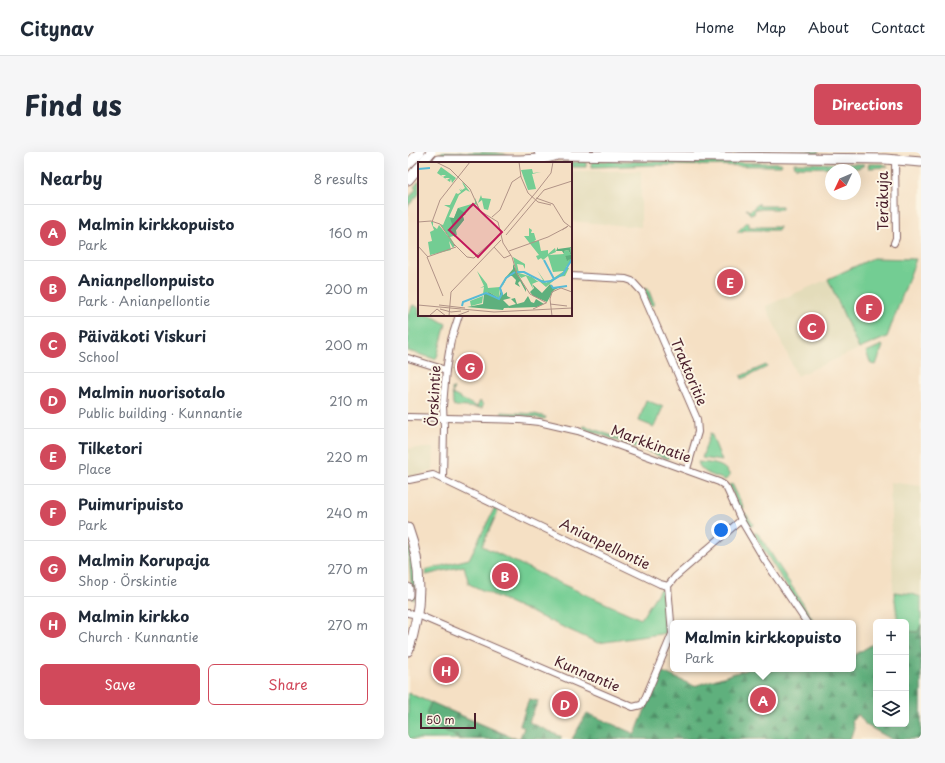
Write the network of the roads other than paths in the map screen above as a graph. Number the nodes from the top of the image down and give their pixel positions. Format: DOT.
graph roads {
  1 [pos="420,152"];
  2 [pos="431,152"];
  3 [pos="539,152"];
  4 [pos="557,155"];
  5 [pos="520,158"];
  6 [pos="895,159"];
  7 [pos="438,160"];
  8 [pos="423,162"];
  9 [pos="921,162"];
  10 [pos="408,164"];
  11 [pos="418,168"];
  12 [pos="408,180"];
  13 [pos="894,243"];
  14 [pos="572,276"];
  15 [pos="459,316"];
  16 [pos="408,358"];
  17 [pos="446,370"];
  18 [pos="408,417"];
  19 [pos="444,418"];
  20 [pos="687,469"];
  21 [pos="443,479"];
  22 [pos="409,480"];
  23 [pos="741,520"];
  24 [pos="408,528"];
  25 [pos="668,586"];
  26 [pos="408,588"];
  27 [pos="408,595"];
  28 [pos="408,613"];
  29 [pos="418,616"];
  30 [pos="671,620"];
  31 [pos="805,620"];
  32 [pos="670,639"];
  33 [pos="408,651"];
  1 -- 10 [label="main road, bridge"];
  2 -- 8 [label="main road, bridge"];
  3 -- 4 [label="main road"];
  4 -- 5 [label="main road"];
  4 -- 6 [label="main road"];
  5 -- 7 [label="main road"];
  6 -- 9 [label="main road"];
  6 -- 13 [label="street, Teräkuja"];
  11 -- 12 [label="main road"];
  14 -- 20 [label="street, Traktoritie"];
  15 -- 17 [label="street, Örskintie"];
  16 -- 17 [label="street"];
  17 -- 19 [label="street, Örskintie"];
  18 -- 19 [label="street, Markkinatie"];
  19 -- 20 [label="street, Markkinatie"];
  19 -- 21 [label="street, Örskintie"];
  20 -- 23 [label="street, Markkinatie"];
  21 -- 22 [label="street, Anianpellontie"];
  21 -- 25 [label="street, Anianpellontie"];
  23 -- 25 [label="street"];
  23 -- 31 [label="street, Markkinatie"];
  24 -- 29 [label="main road"];
  25 -- 30 [label="street, Kunnantie"];
  26 -- 27 [label="main road"];
  28 -- 29 [label="street, Kunnantie"];
  29 -- 32 [label="street, Kunnantie"];
  29 -- 33 [label="main road"];
}
